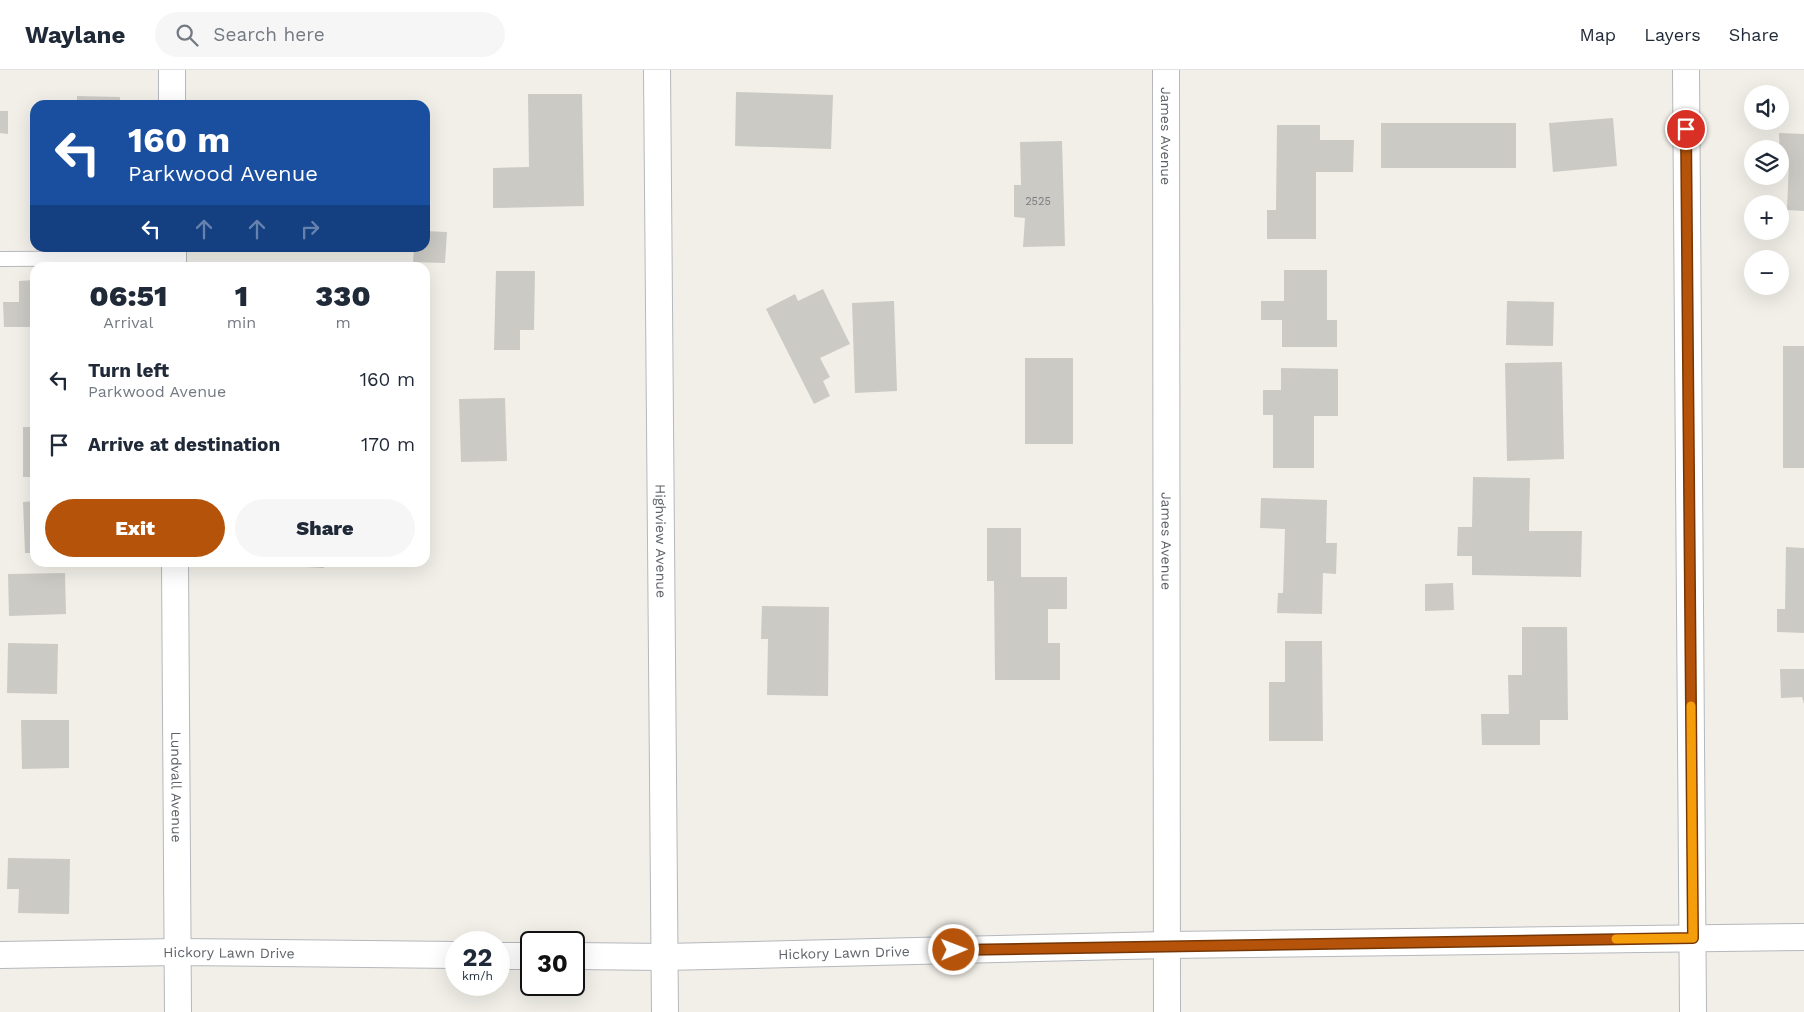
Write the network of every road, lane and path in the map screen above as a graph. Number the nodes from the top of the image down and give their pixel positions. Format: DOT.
graph roads {
  1 [pos="172,70"];
  2 [pos="657,70"];
  3 [pos="1166,70"];
  4 [pos="1686,70"];
  5 [pos="172,100"];
  6 [pos="173,258"];
  7 [pos="0,259"];
  8 [pos="175,567"];
  9 [pos="1804,937"];
  10 [pos="1693,938"];
  11 [pos="1167,945"];
  12 [pos="178,952"];
  13 [pos="0,955"];
  14 [pos="445,955"];
  15 [pos="585,956"];
  16 [pos="665,957"];
  17 [pos="178,1012"];
  18 [pos="665,1012"];
  19 [pos="1167,1012"];
  20 [pos="1693,1012"];
  1 -- 5 [label="street"];
  2 -- 16 [label="street, Highview Avenue"];
  3 -- 11 [label="street, James Avenue"];
  4 -- 10 [label="street"];
  6 -- 7 [label="lane"];
  8 -- 12 [label="street, Lundvall Avenue"];
  9 -- 10 [label="street, Hickory Lawn Drive"];
  10 -- 11 [label="street, Hickory Lawn Drive"];
  10 -- 20 [label="street"];
  11 -- 16 [label="street, Hickory Lawn Drive"];
  11 -- 19 [label="street, James Avenue"];
  12 -- 13 [label="street, Hickory Lawn Drive"];
  12 -- 14 [label="street, Hickory Lawn Drive"];
  12 -- 17 [label="street, Lundvall Avenue"];
  15 -- 16 [label="street, Hickory Lawn Drive"];
  16 -- 18 [label="street, Highview Avenue"];
}
